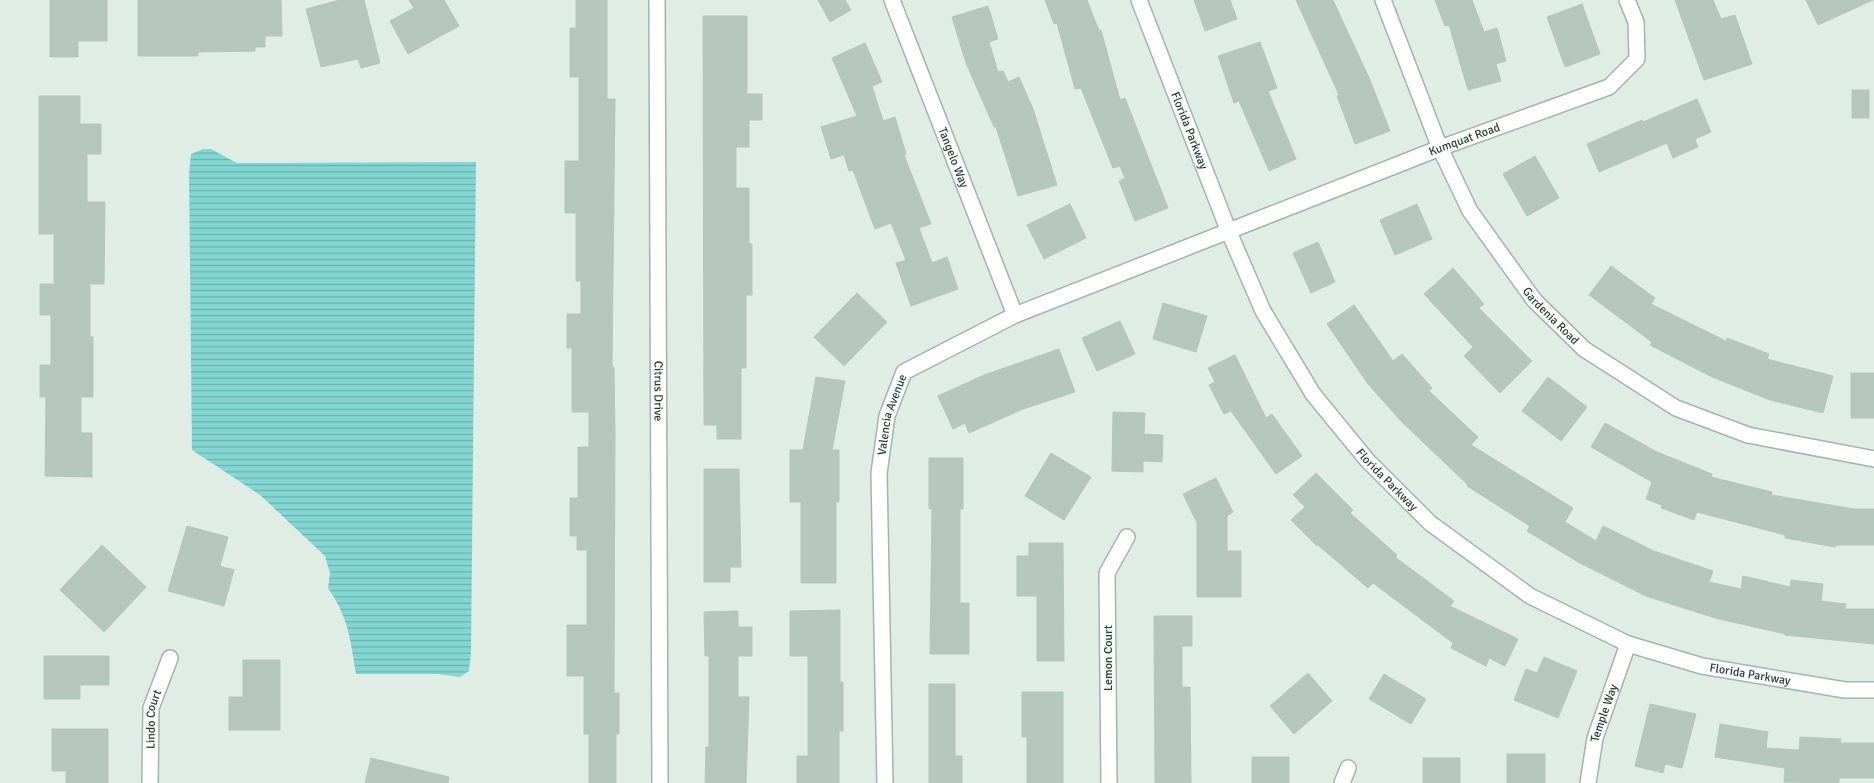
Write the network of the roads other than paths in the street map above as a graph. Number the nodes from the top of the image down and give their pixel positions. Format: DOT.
graph roads {
  1 [pos="657,0"];
  2 [pos="892,0"];
  3 [pos="1139,0"];
  4 [pos="1383,0"];
  5 [pos="1627,0"];
  6 [pos="1440,148"];
  7 [pos="1229,232"];
  8 [pos="1015,314"];
  9 [pos="1874,459"];
  10 [pos="1127,537"];
  11 [pos="1628,644"];
  12 [pos="170,658"];
  13 [pos="1874,690"];
  14 [pos="1348,768"];
  15 [pos="150,783"];
  16 [pos="660,783"];
  17 [pos="885,783"];
  18 [pos="1109,783"];
  19 [pos="1342,783"];
  20 [pos="1588,783"];
  1 -- 16 [label="street, Citrus Drive"];
  2 -- 8 [label="street, Tangelo Way"];
  3 -- 7 [label="street, Florida Parkway"];
  4 -- 6 [label="street, Gardenia Road"];
  5 -- 6 [label="street, Kumquat Road"];
  6 -- 7 [label="street, Kumquat Road"];
  6 -- 9 [label="street, Gardenia Road"];
  7 -- 8 [label="street, Valencia Avenue"];
  7 -- 11 [label="street, Florida Parkway"];
  8 -- 17 [label="street, Valencia Avenue"];
  10 -- 18 [label="street, Lemon Court"];
  11 -- 13 [label="street, Florida Parkway"];
  11 -- 20 [label="street, Temple Way"];
  12 -- 15 [label="street, Lindo Court"];
  14 -- 19 [label="street"];
}
